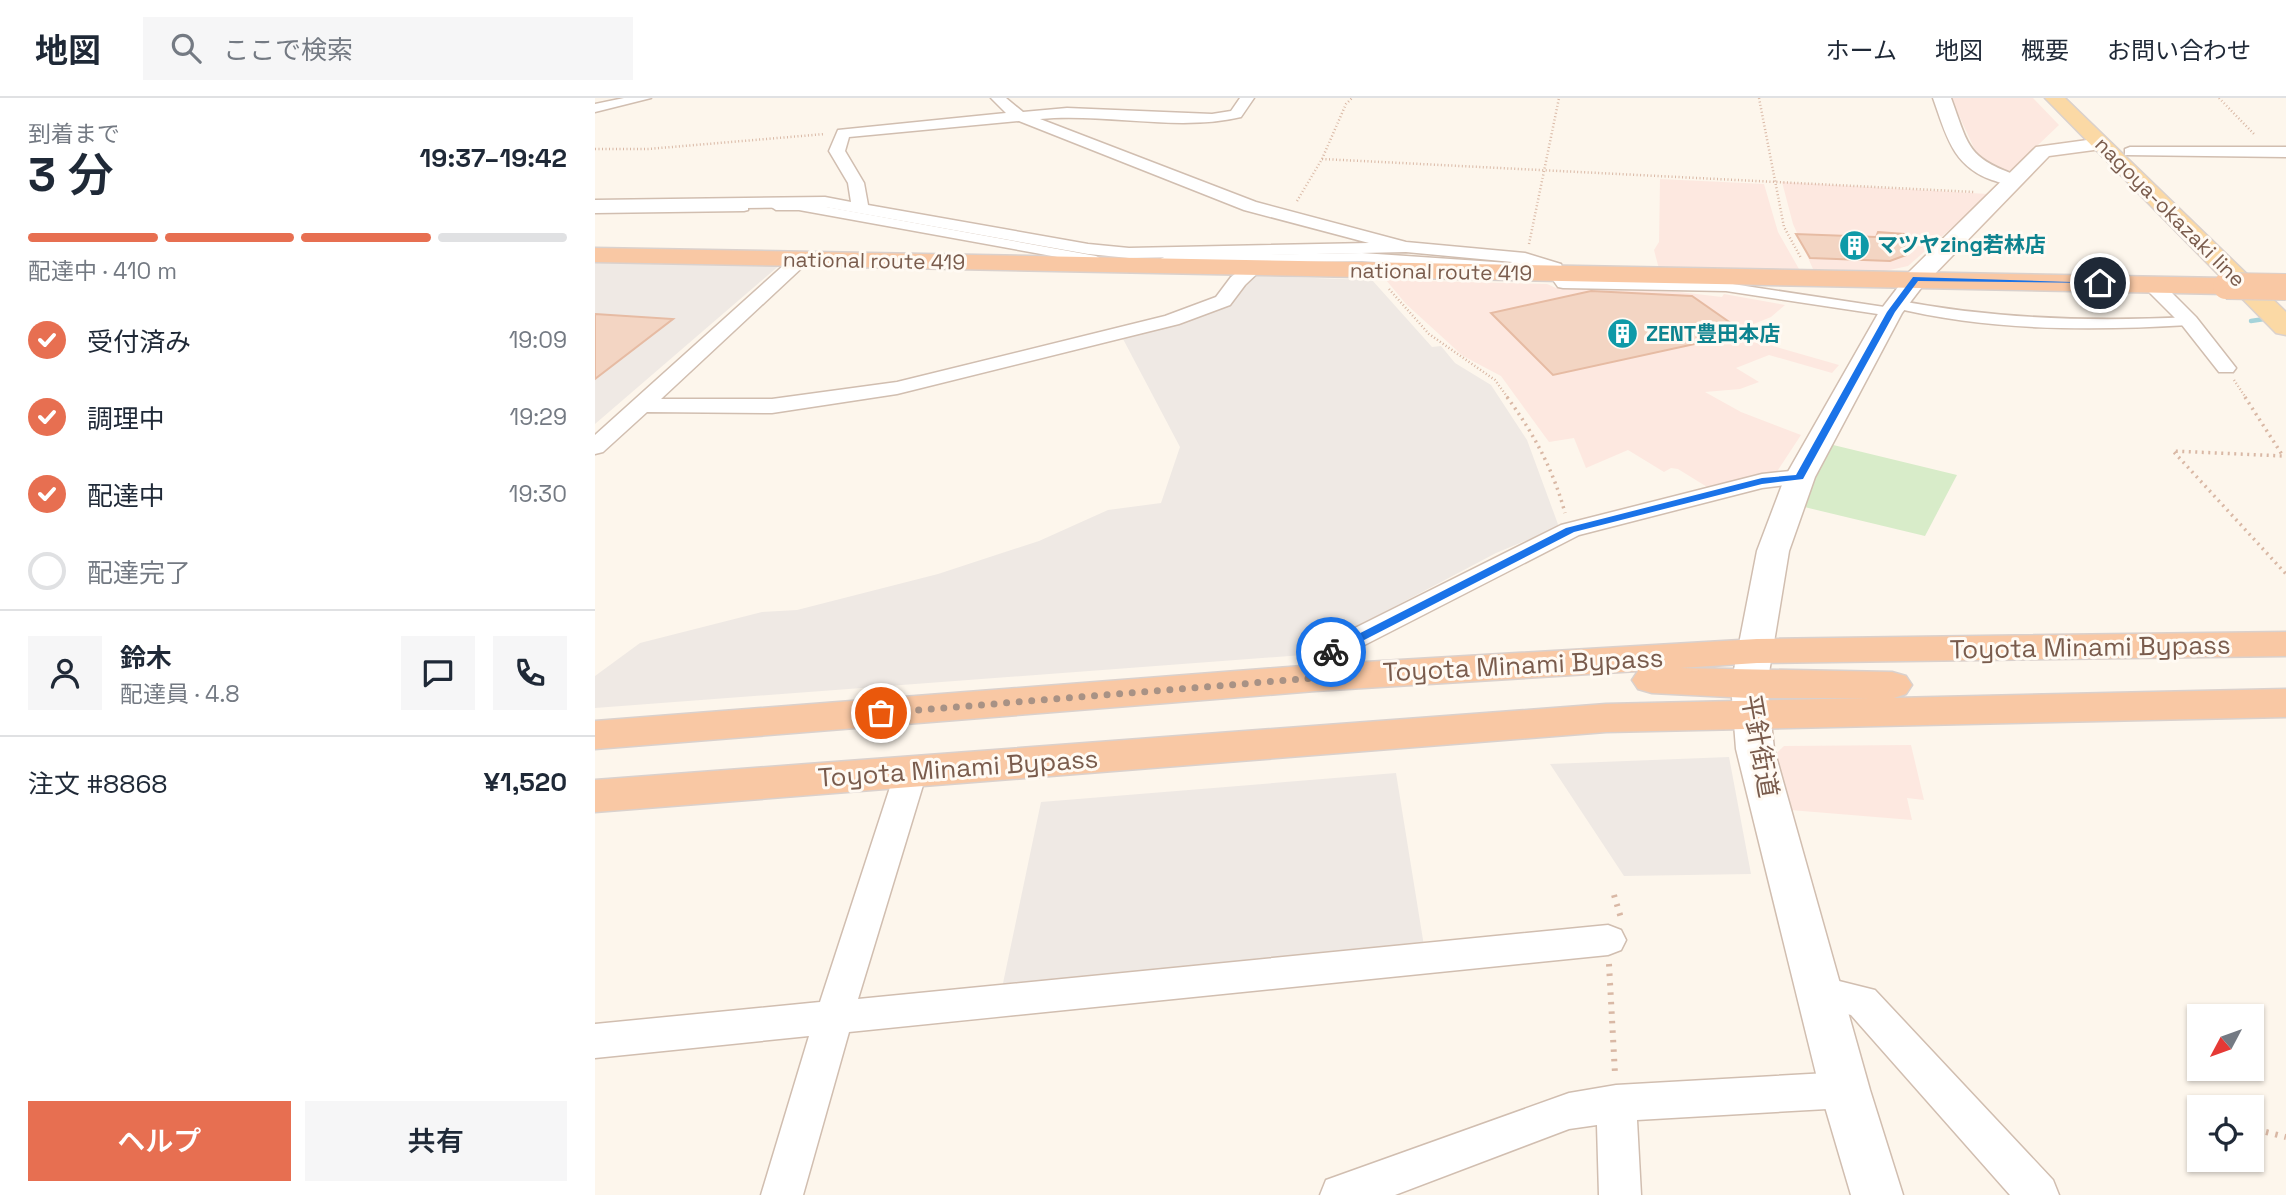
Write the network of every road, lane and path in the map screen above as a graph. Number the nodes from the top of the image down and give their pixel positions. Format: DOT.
graph roads {
  1 [pos="644,98"];
  2 [pos="998,98"];
  3 [pos="1247,98"];
  4 [pos="1352,98"];
  5 [pos="1559,98"];
  6 [pos="1759,98"];
  7 [pos="1942,98"];
  8 [pos="2054,98"];
  9 [pos="2069,98"];
  10 [pos="1020,116"];
  11 [pos="595,121"];
  12 [pos="843,133"];
  13 [pos="2102,144"];
  14 [pos="595,149"];
  15 [pos="2130,152"];
  16 [pos="2286,152"];
  17 [pos="1322,159"];
  18 [pos="1544,169"];
  19 [pos="1773,179"];
  20 [pos="2006,187"];
  21 [pos="595,207"];
  22 [pos="860,207"];
  23 [pos="1288,217"];
  24 [pos="1406,247"];
  25 [pos="595,255"];
  26 [pos="801,259"];
  27 [pos="1528,260"];
  28 [pos="1254,268"];
  29 [pos="1372,271"];
  30 [pos="1555,273"];
  31 [pos="1811,276"];
  32 [pos="1916,279"];
  33 [pos="1691,282"];
  34 [pos="2152,284"];
  35 [pos="2286,287"];
  36 [pos="2286,304"];
  37 [pos="1893,308"];
  38 [pos="2189,321"];
  39 [pos="2286,327"];
  40 [pos="2226,368"];
  41 [pos="641,405"];
  42 [pos="595,447"];
  43 [pos="1800,477"];
  44 [pos="1570,530"];
  45 [pos="2286,574"];
  46 [pos="2286,644"];
  47 [pos="1927,649"];
  48 [pos="2286,658"];
  49 [pos="1315,678"];
  50 [pos="1264,682"];
  51 [pos="1752,683"];
  52 [pos="2277,703"];
  53 [pos="595,736"];
  54 [pos="912,772"];
  55 [pos="595,781"];
  56 [pos="654,791"];
  57 [pos="595,796"];
  58 [pos="1614,895"];
  59 [pos="1608,940"];
  60 [pos="1819,992"];
  61 [pos="833,1020"];
  62 [pos="595,1041"];
  63 [pos="1845,1090"];
  64 [pos="1616,1103"];
  65 [pos="2266,1132"];
  66 [pos="2286,1137"];
  67 [pos="782,1195"];
  68 [pos="1341,1195"];
  69 [pos="1620,1195"];
  70 [pos="1877,1195"];
  71 [pos="2038,1195"];
  1 -- 11 [label="street"];
  2 -- 10 [label="street"];
  3 -- 10 [label="street"];
  4 -- 17 [label="path"];
  5 -- 18 [label="path"];
  6 -- 19 [label="path"];
  7 -- 20 [label="street"];
  8 -- 13 [label="main road, nagoya-okazaki line"];
  9 -- 15 [label="main road, nagoya-okazaki line"];
  10 -- 12 [label="street"];
  10 -- 23 [label="street"];
  12 -- 14 [label="path"];
  12 -- 22 [label="street"];
  13 -- 20 [label="main road"];
  13 -- 39 [label="main road, nagoya-okazaki line"];
  15 -- 16 [label="street"];
  15 -- 36 [label="main road, nagoya-okazaki line"];
  17 -- 18 [label="path"];
  17 -- 23 [label="path"];
  18 -- 19 [label="path"];
  18 -- 27 [label="path"];
  19 -- 20 [label="path"];
  19 -- 31 [label="path"];
  20 -- 32 [label="main road"];
  21 -- 22 [label="street"];
  21 -- 27 [label="street"];
  22 -- 24 [label="street"];
  23 -- 24 [label="street"];
  24 -- 27 [label="street"];
  25 -- 26 [label="highway, national route 419"];
  26 -- 28 [label="highway, national route 419"];
  26 -- 41 [label="street"];
  27 -- 30 [label="street"];
  28 -- 29 [label="highway, national route 419"];
  28 -- 41 [label="street"];
  29 -- 30 [label="highway, national route 419"];
  29 -- 44 [label="path"];
  30 -- 33 [label="highway, national route 419"];
  31 -- 32 [label="highway, national route 419"];
  31 -- 33 [label="highway, national route 419"];
  32 -- 34 [label="highway, national route 419"];
  32 -- 37 [label="street, 平針街道"];
  33 -- 37 [label="street"];
  34 -- 35 [label="highway, national route 419, bridge"];
  34 -- 38 [label="street"];
  37 -- 38 [label="street"];
  37 -- 43 [label="street, 平針街道"];
  38 -- 40 [label="street"];
  40 -- 45 [label="path"];
  41 -- 42 [label="street"];
  43 -- 44 [label="street"];
  43 -- 51 [label="street, 平針街道"];
  44 -- 49 [label="street"];
  46 -- 47 [label="highway, Toyota Minami Bypass"];
  47 -- 48 [label="highway"];
  47 -- 51 [label="highway, Toyota Minami Bypass"];
  49 -- 50 [label="highway, Toyota Minami Bypass"];
  49 -- 51 [label="highway, Toyota Minami Bypass"];
  50 -- 51 [label="highway"];
  50 -- 53 [label="highway, Toyota Minami Bypass"];
  51 -- 52 [label="highway, Toyota Minami Bypass"];
  51 -- 54 [label="highway, Toyota Minami Bypass"];
  51 -- 60 [label="street, 平針街道"];
  54 -- 56 [label="highway, Toyota Minami Bypass"];
  54 -- 61 [label="street"];
  55 -- 56 [label="highway"];
  56 -- 57 [label="highway, Toyota Minami Bypass"];
  58 -- 59 [label="path"];
  59 -- 61 [label="street"];
  59 -- 64 [label="path"];
  60 -- 63 [label="street, 平針街道"];
  60 -- 71 [label="street"];
  61 -- 62 [label="street"];
  61 -- 67 [label="street"];
  63 -- 64 [label="street"];
  63 -- 70 [label="street, 平針街道"];
  64 -- 68 [label="street"];
  64 -- 69 [label="street"];
  65 -- 66 [label="path"];
}
